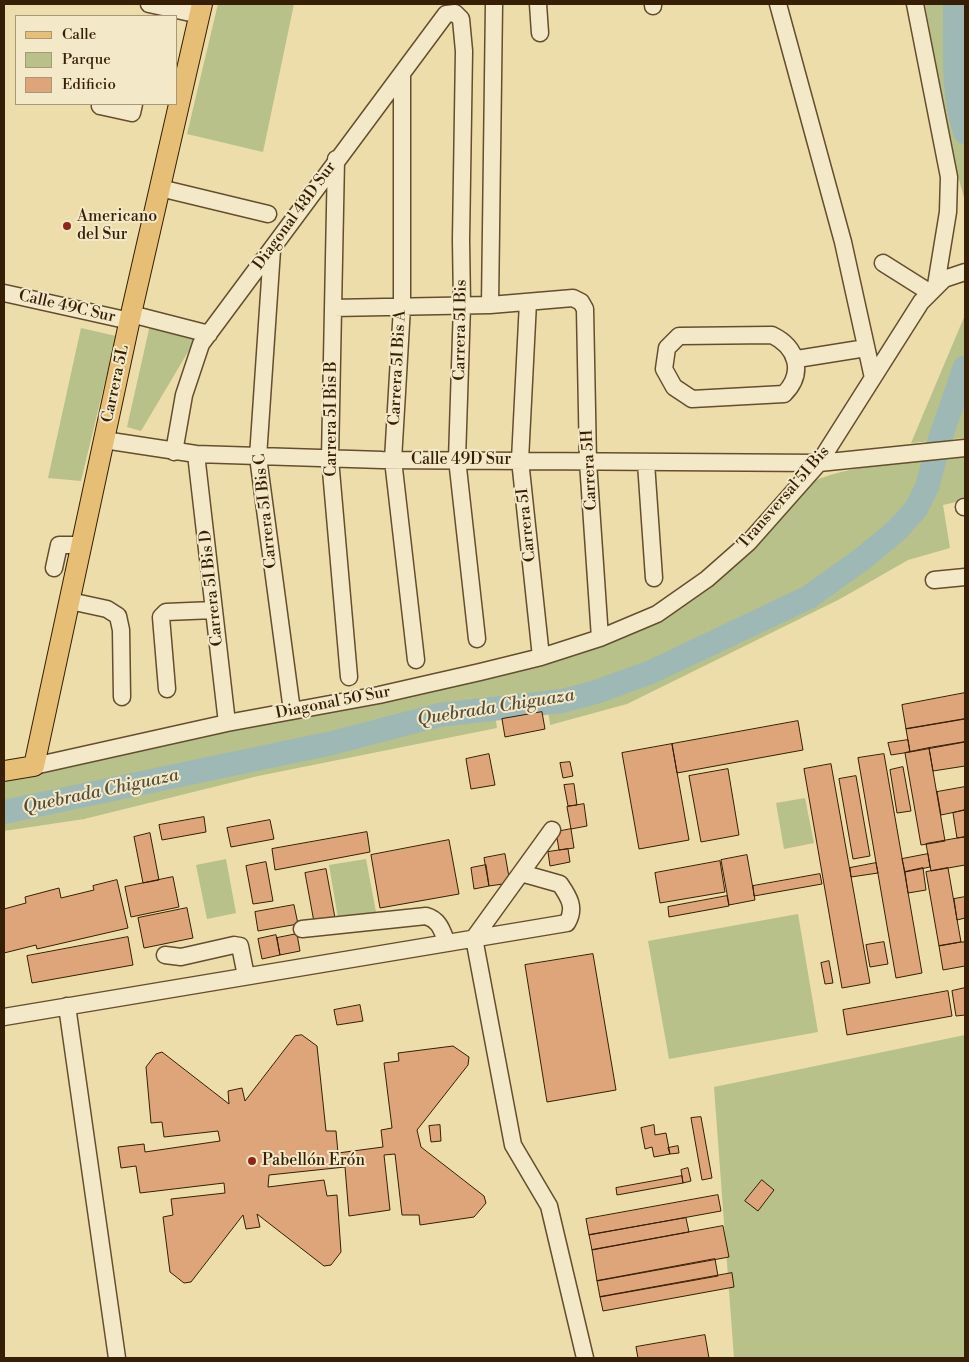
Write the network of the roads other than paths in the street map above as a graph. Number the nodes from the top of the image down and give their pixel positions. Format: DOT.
graph roads {
  1 [pos="494,4"];
  2 [pos="538,4"];
  3 [pos="778,4"];
  4 [pos="915,4"];
  5 [pos="154,8"];
  6 [pos="201,9"];
  7 [pos="461,19"];
  8 [pos="540,33"];
  9 [pos="464,51"];
  10 [pos="492,52"];
  11 [pos="402,74"];
  12 [pos="100,105"];
  13 [pos="134,105"];
  14 [pos="336,159"];
  15 [pos="462,174"];
  16 [pos="490,174"];
  17 [pos="160,188"];
  18 [pos="268,214"];
  19 [pos="489,239"];
  20 [pos="461,240"];
  21 [pos="272,250"];
  22 [pos="882,263"];
  23 [pos="965,272"];
  24 [pos="933,289"];
  25 [pos="4,293"];
  26 [pos="528,302"];
  27 [pos="462,305"];
  28 [pos="490,305"];
  29 [pos="402,307"];
  30 [pos="333,308"];
  31 [pos="130,317"];
  32 [pos="209,334"];
  33 [pos="866,348"];
  34 [pos="797,359"];
  35 [pos="873,378"];
  36 [pos="104,440"];
  37 [pos="960,449"];
  38 [pos="174,452"];
  39 [pos="196,454"];
  40 [pos="258,457"];
  41 [pos="330,459"];
  42 [pos="393,460"];
  43 [pos="458,460"];
  44 [pos="520,460"];
  45 [pos="588,462"];
  46 [pos="646,463"];
  47 [pos="819,463"];
  48 [pos="82,545"];
  49 [pos="54,568"];
  50 [pos="654,578"];
  51 [pos="934,580"];
  52 [pos="965,581"];
  53 [pos="70,601"];
  54 [pos="214,610"];
  55 [pos="657,614"];
  56 [pos="600,638"];
  57 [pos="477,639"];
  58 [pos="541,657"];
  59 [pos="416,660"];
  60 [pos="349,677"];
  61 [pos="167,689"];
  62 [pos="122,698"];
  63 [pos="292,711"];
  64 [pos="227,723"];
  65 [pos="34,766"];
  66 [pos="4,771"];
  67 [pos="552,830"];
  68 [pos="521,873"];
  69 [pos="302,929"];
  70 [pos="474,938"];
  71 [pos="447,943"];
  72 [pos="165,955"];
  73 [pos="246,976"];
  74 [pos="67,1006"];
  75 [pos="4,1017"];
  76 [pos="117,1358"];
  77 [pos="586,1358"];
  1 -- 10 [label="street"];
  2 -- 8 [label="street"];
  3 -- 33 [label="street"];
  4 -- 24 [label="street"];
  5 -- 6 [label="street"];
  6 -- 17 [label="main road, Carrera 5L"];
  7 -- 9 [label="street, Carrera 5I Bis"];
  7 -- 11 [label="street, Diagonal 48D Sur"];
  9 -- 10 [label="street"];
  9 -- 15 [label="street, Carrera 5I Bis"];
  10 -- 16 [label="street"];
  11 -- 14 [label="street, Diagonal 48D Sur"];
  11 -- 29 [label="street, Carrera 5I Bis A"];
  12 -- 13 [label="street"];
  14 -- 21 [label="street, Diagonal 48D Sur"];
  14 -- 30 [label="street, Carrera 5I Bis B"];
  15 -- 16 [label="street"];
  15 -- 20 [label="street, Carrera 5I Bis"];
  16 -- 19 [label="street"];
  17 -- 18 [label="street"];
  17 -- 31 [label="main road, Carrera 5L"];
  19 -- 20 [label="street"];
  19 -- 28 [label="street"];
  20 -- 27 [label="street, Carrera 5I Bis"];
  21 -- 32 [label="street, Diagonal 48D Sur"];
  21 -- 40 [label="street, Carrera 5I Bis C"];
  22 -- 24 [label="street"];
  23 -- 24 [label="street"];
  24 -- 35 [label="street, Transversal 5I Bis"];
  25 -- 31 [label="street, Calle 49C Sur"];
  26 -- 28 [label="street"];
  26 -- 44 [label="street, Carrera 5I"];
  26 -- 45 [label="street, Carrera 5H"];
  27 -- 28 [label="street"];
  27 -- 29 [label="street"];
  27 -- 43 [label="street, Carrera 5I Bis"];
  29 -- 30 [label="street"];
  29 -- 42 [label="street, Carrera 5I Bis A"];
  30 -- 41 [label="street, Carrera 5I Bis B"];
  31 -- 32 [label="street, Calle 49C Sur"];
  31 -- 36 [label="main road, Carrera 5L"];
  32 -- 38 [label="street, Diagonal 48D Sur"];
  33 -- 34 [label="street"];
  33 -- 35 [label="street"];
  34 -- 34 [label="street"];
  35 -- 47 [label="street, Transversal 5I Bis"];
  36 -- 38 [label="street, Calle 49D Sur"];
  36 -- 48 [label="main road, Carrera 5L"];
  37 -- 47 [label="street, Calle 49D Sur"];
  38 -- 39 [label="street, Calle 49D Sur"];
  39 -- 40 [label="street, Calle 49D Sur"];
  39 -- 54 [label="street, Carrera 5I Bis D"];
  40 -- 41 [label="street, Calle 49D Sur"];
  40 -- 63 [label="street, Carrera 5I Bis C"];
  41 -- 42 [label="street, Calle 49D Sur"];
  41 -- 60 [label="street, Carrera 5I Bis B"];
  42 -- 43 [label="street, Calle 49D Sur"];
  42 -- 59 [label="street, Carrera 5I Bis A"];
  43 -- 44 [label="street, Calle 49D Sur"];
  43 -- 57 [label="street, Carrera 5I Bis"];
  44 -- 45 [label="street, Calle 49D Sur"];
  44 -- 58 [label="street, Carrera 5I"];
  45 -- 46 [label="street, Calle 49D Sur"];
  45 -- 56 [label="street, Carrera 5H"];
  46 -- 47 [label="street, Calle 49D Sur"];
  46 -- 50 [label="street"];
  47 -- 55 [label="street, Transversal 5I Bis"];
  48 -- 49 [label="street"];
  48 -- 53 [label="main road, Carrera 5L"];
  51 -- 52 [label="street"];
  53 -- 62 [label="street"];
  53 -- 65 [label="main road, Carrera 5L"];
  54 -- 61 [label="street"];
  54 -- 64 [label="street, Carrera 5I Bis D"];
  55 -- 56 [label="street, Diagonal 50 Sur"];
  56 -- 58 [label="street, Diagonal 50 Sur"];
  58 -- 63 [label="street, Diagonal 50 Sur"];
  63 -- 64 [label="street, Diagonal 50 Sur"];
  64 -- 65 [label="street, Diagonal 50 Sur"];
  65 -- 66 [label="main road, Diagonal 50 Sur"];
  67 -- 68 [label="street"];
  68 -- 70 [label="street"];
  68 -- 70 [label="street"];
  69 -- 71 [label="street"];
  70 -- 71 [label="street"];
  70 -- 77 [label="street"];
  71 -- 73 [label="street"];
  72 -- 73 [label="street"];
  73 -- 74 [label="street"];
  74 -- 75 [label="street"];
  74 -- 76 [label="street"];
}
